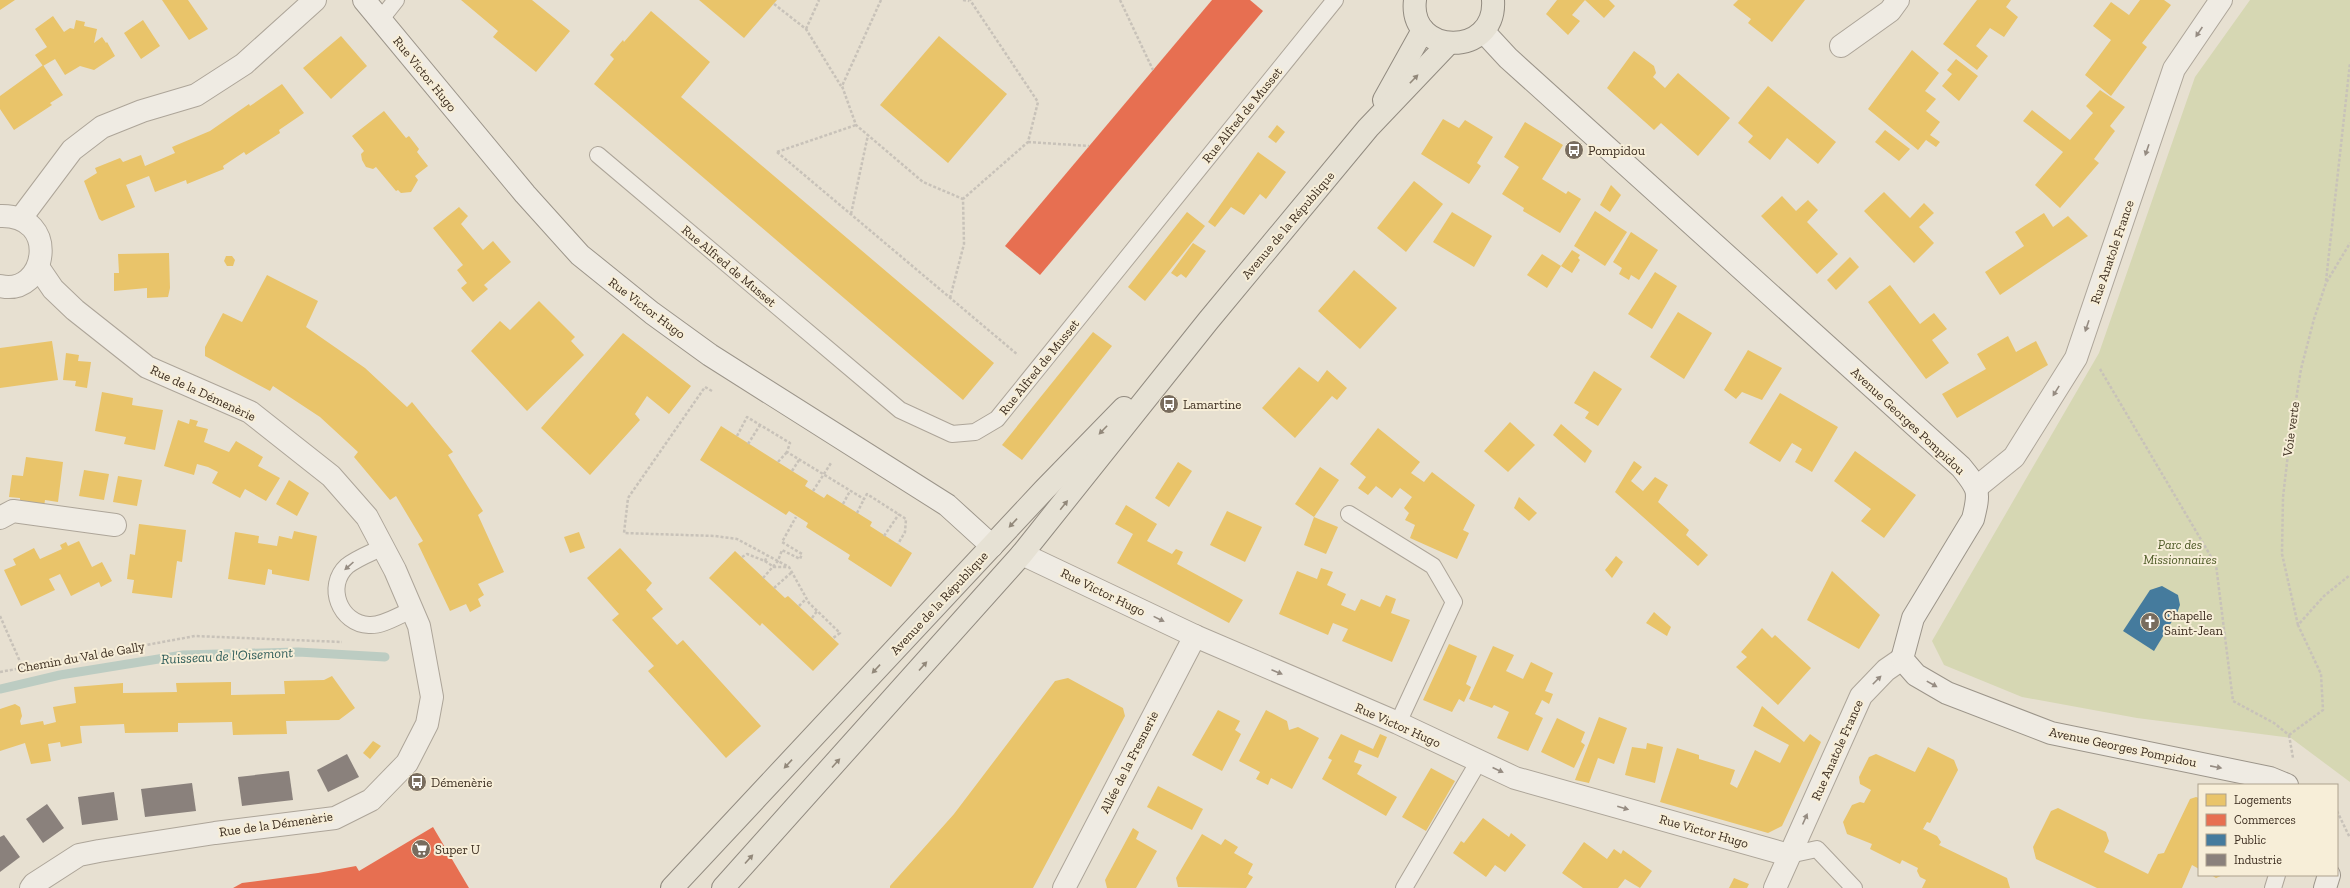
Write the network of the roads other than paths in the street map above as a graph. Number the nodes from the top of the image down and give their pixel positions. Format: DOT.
graph roads {
  1 [pos="315,0"];
  2 [pos="364,0"];
  3 [pos="396,0"];
  4 [pos="1335,0"];
  5 [pos="1415,0"];
  6 [pos="1493,0"];
  7 [pos="1898,0"];
  8 [pos="2221,0"];
  9 [pos="380,19"];
  10 [pos="1423,30"];
  11 [pos="1483,31"];
  12 [pos="1448,44"];
  13 [pos="1841,46"];
  14 [pos="1368,128"];
  15 [pos="598,156"];
  16 [pos="11,217"];
  17 [pos="38,267"];
  18 [pos="0,286"];
  19 [pos="1208,321"];
  20 [pos="1977,487"];
  21 [pos="1349,514"];
  22 [pos="0,518"];
  23 [pos="115,525"];
  24 [pos="992,546"];
  25 [pos="382,547"];
  26 [pos="1022,554"];
  27 [pos="412,610"];
  28 [pos="1195,636"];
  29 [pos="1902,659"];
  30 [pos="1398,723"];
  31 [pos="1479,761"];
  32 [pos="2285,784"];
  33 [pos="1789,855"];
  34 [pos="2277,876"];
  35 [pos="2329,876"];
  36 [pos="1066,887"];
  37 [pos="31,888"];
  38 [pos="672,888"];
  39 [pos="723,888"];
  40 [pos="1404,888"];
  41 [pos="1775,888"];
  42 [pos="1854,888"];
  43 [pos="2273,888"];
  44 [pos="2325,888"];
  1 -- 16 [label="street"];
  2 -- 9 [label="street, Rue Victor Hugo"];
  3 -- 9 [label="lane"];
  4 -- 15 [label="lane, Rue Alfred de Musset"];
  5 -- 10 [label="main road"];
  6 -- 11 [label="main road"];
  7 -- 13 [label="street"];
  8 -- 20 [label="street, Rue Anatole France, one-way"];
  9 -- 24 [label="street, Rue Victor Hugo"];
  10 -- 12 [label="main road"];
  10 -- 14 [label="main road, Avenue de la République"];
  11 -- 12 [label="main road"];
  11 -- 20 [label="street, Avenue Georges Pompidou"];
  14 -- 12 [label="main road, Avenue de la République, one-way"];
  14 -- 19 [label="main road, Avenue de la République"];
  16 -- 17 [label="street"];
  17 -- 18 [label="street"];
  17 -- 25 [label="street, Rue de la Démenèrie"];
  19 -- 24 [label="main road, Avenue de la République, one-way"];
  26 -- 19 [label="main road, Avenue de la République, one-way"];
  20 -- 29 [label="street"];
  21 -- 30 [label="lane"];
  22 -- 23 [label="street"];
  24 -- 38 [label="main road, Avenue de la République, one-way"];
  25 -- 27 [label="street, Rue de la Démenèrie"];
  25 -- 27 [label="lane, one-way"];
  26 -- 28 [label="street, Rue Victor Hugo, one-way"];
  39 -- 26 [label="main road, Avenue de la République, one-way"];
  27 -- 37 [label="street, Rue de la Démenèrie"];
  28 -- 30 [label="street, Rue Victor Hugo, one-way"];
  28 -- 36 [label="street, Allée de la Fresnerie"];
  29 -- 32 [label="street, Avenue Georges Pompidou, one-way"];
  33 -- 29 [label="street, Rue Anatole France, one-way"];
  30 -- 31 [label="street, Rue Victor Hugo"];
  31 -- 33 [label="street, Rue Victor Hugo, one-way"];
  31 -- 40 [label="lane"];
  33 -- 41 [label="street, Rue Anatole France"];
  33 -- 42 [label="lane"];
  34 -- 43 [label="lane"];
  35 -- 44 [label="street"];
}
